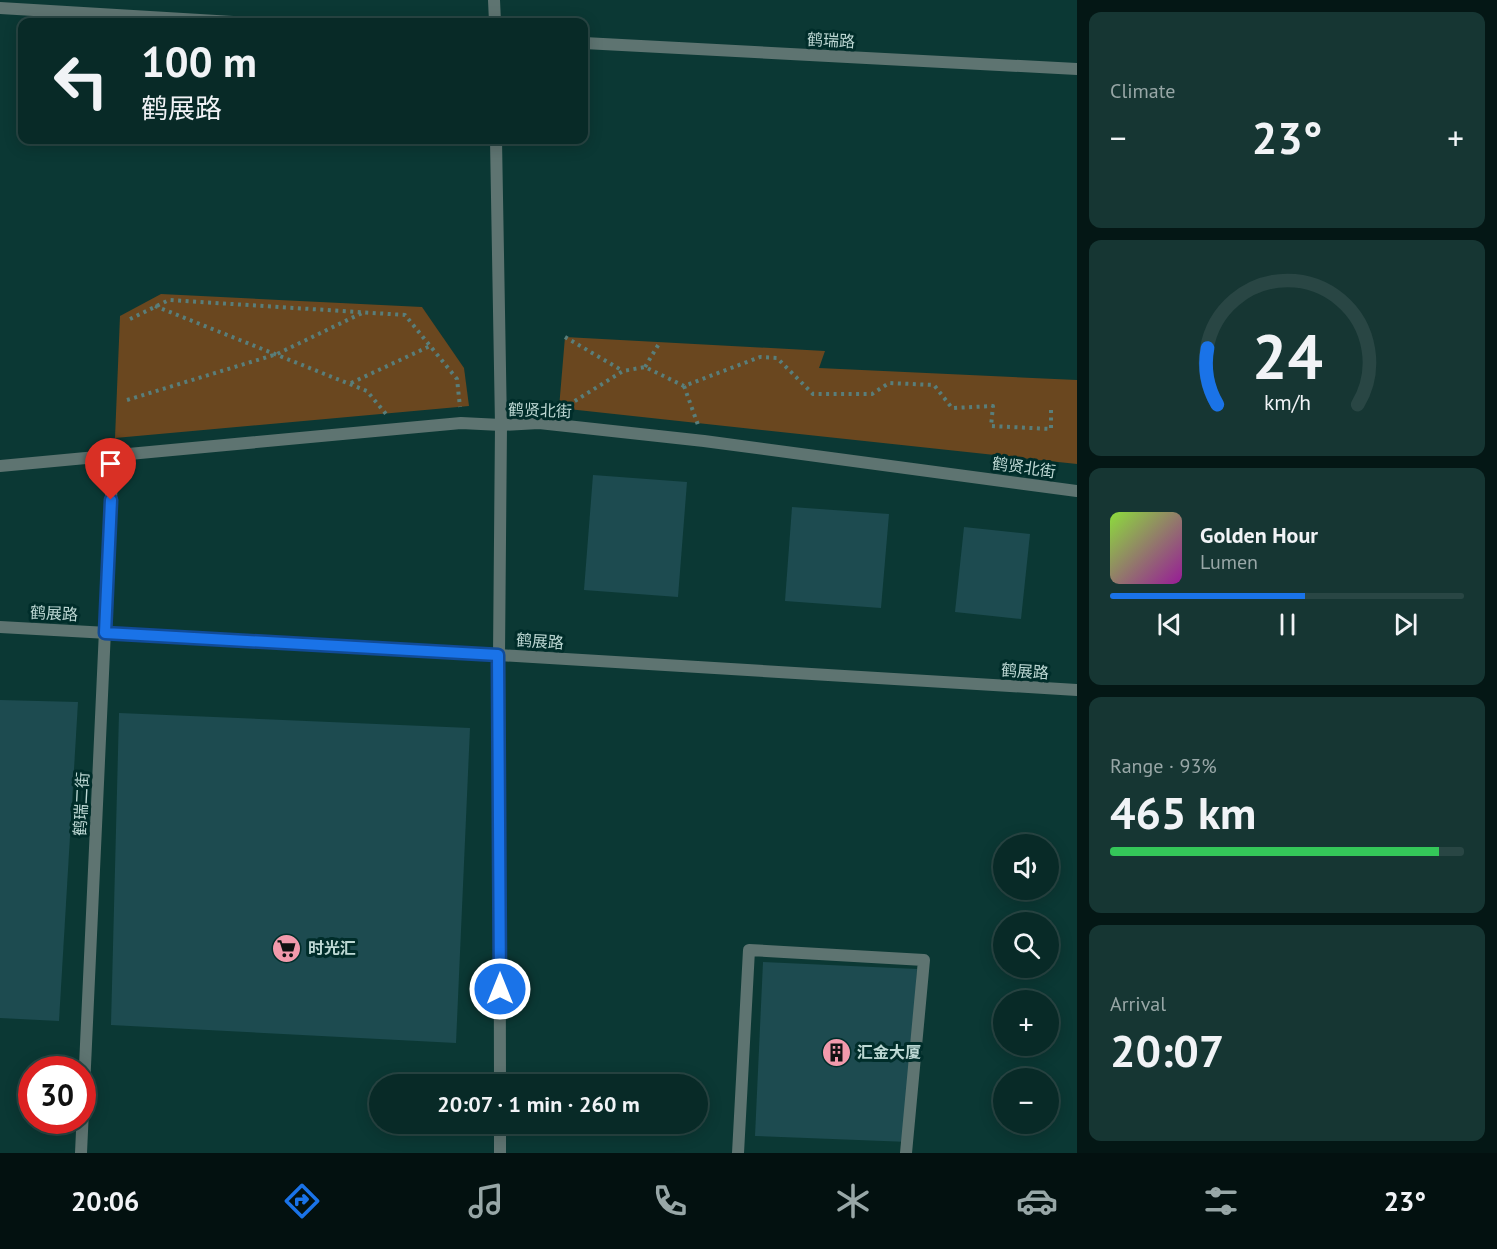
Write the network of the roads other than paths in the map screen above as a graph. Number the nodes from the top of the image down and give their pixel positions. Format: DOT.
graph roads {
  1 [pos="494,0"];
  2 [pos="0,8"];
  3 [pos="166,18"];
  4 [pos="495,18"];
  5 [pos="588,43"];
  6 [pos="1077,69"];
  7 [pos="496,144"];
  8 [pos="501,425"];
  9 [pos="112,456"];
  10 [pos="0,466"];
  11 [pos="1077,491"];
  12 [pos="0,627"];
  13 [pos="105,633"];
  14 [pos="498,655"];
  15 [pos="1077,690"];
  16 [pos="500,1074"];
  17 [pos="500,1134"];
  18 [pos="81,1153"];
  19 [pos="500,1153"];
  20 [pos="738,1153"];
  21 [pos="906,1153"];
  1 -- 4 [label="street"];
  2 -- 3 [label="street"];
  5 -- 6 [label="street, 鹤瑞路"];
  7 -- 8 [label="street"];
  8 -- 9 [label="street, 鹤贤北街"];
  8 -- 11 [label="street, 鹤贤北街"];
  8 -- 14 [label="street"];
  9 -- 10 [label="street, 鹤贤北街"];
  9 -- 13 [label="street, 鹤瑞二街"];
  12 -- 13 [label="street, 鹤展路"];
  13 -- 14 [label="street, 鹤展路"];
  13 -- 18 [label="street, 鹤瑞二街"];
  14 -- 15 [label="street, 鹤展路"];
  14 -- 16 [label="street"];
  17 -- 19 [label="street"];
  20 -- 21 [label="street"];
}
